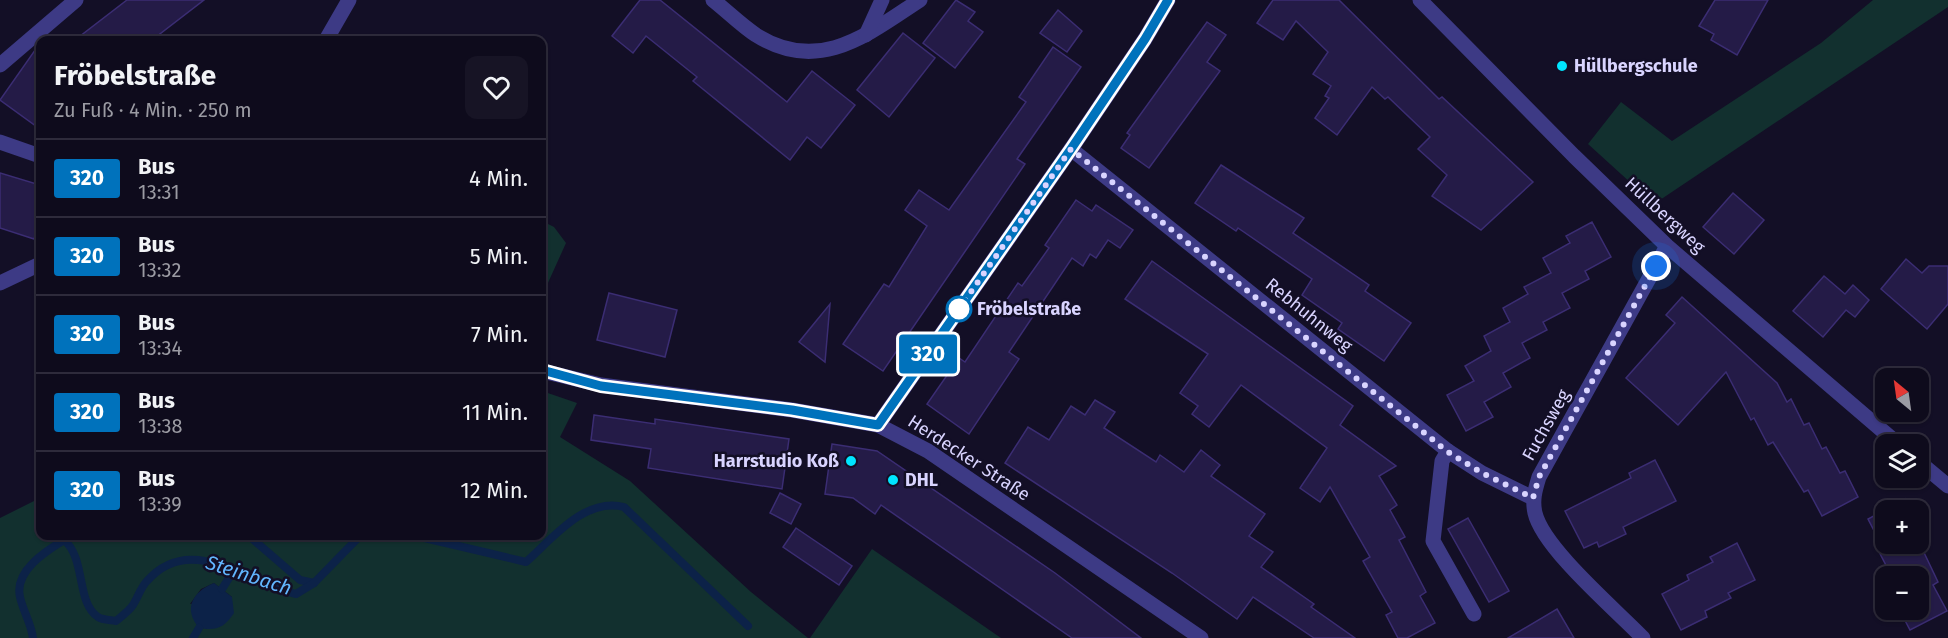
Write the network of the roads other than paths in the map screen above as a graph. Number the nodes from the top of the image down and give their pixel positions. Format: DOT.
graph roads {
  1 [pos="76,0"];
  2 [pos="349,0"];
  3 [pos="713,0"];
  4 [pos="882,0"];
  5 [pos="920,0"];
  6 [pos="1168,0"];
  7 [pos="1420,0"];
  8 [pos="866,35"];
  9 [pos="328,36"];
  10 [pos="0,65"];
  11 [pos="0,142"];
  12 [pos="1071,149"];
  13 [pos="36,155"];
  14 [pos="1667,246"];
  15 [pos="36,266"];
  16 [pos="0,283"];
  17 [pos="546,371"];
  18 [pos="878,425"];
  19 [pos="1886,434"];
  20 [pos="1448,452"];
  21 [pos="1929,470"];
  22 [pos="1948,486"];
  23 [pos="1533,498"];
  24 [pos="1474,614"];
  25 [pos="1200,638"];
  26 [pos="1643,638"];
  1 -- 10 [label="street"];
  2 -- 9 [label="street"];
  3 -- 8 [label="street"];
  4 -- 8 [label="street"];
  5 -- 8 [label="street"];
  6 -- 12 [label="street"];
  7 -- 14 [label="street, Hüllbergweg"];
  11 -- 13 [label="street"];
  12 -- 18 [label="street"];
  12 -- 20 [label="street, Rebhuhnweg"];
  14 -- 19 [label="street, Hüllbergweg"];
  14 -- 23 [label="street, Fuchsweg"];
  15 -- 16 [label="street"];
  17 -- 18 [label="street, Herdecker Straße"];
  18 -- 25 [label="street, Herdecker Straße"];
  20 -- 23 [label="street, Rebhuhnweg"];
  20 -- 24 [label="street"];
  21 -- 22 [label="street"];
  23 -- 26 [label="street"];
}
